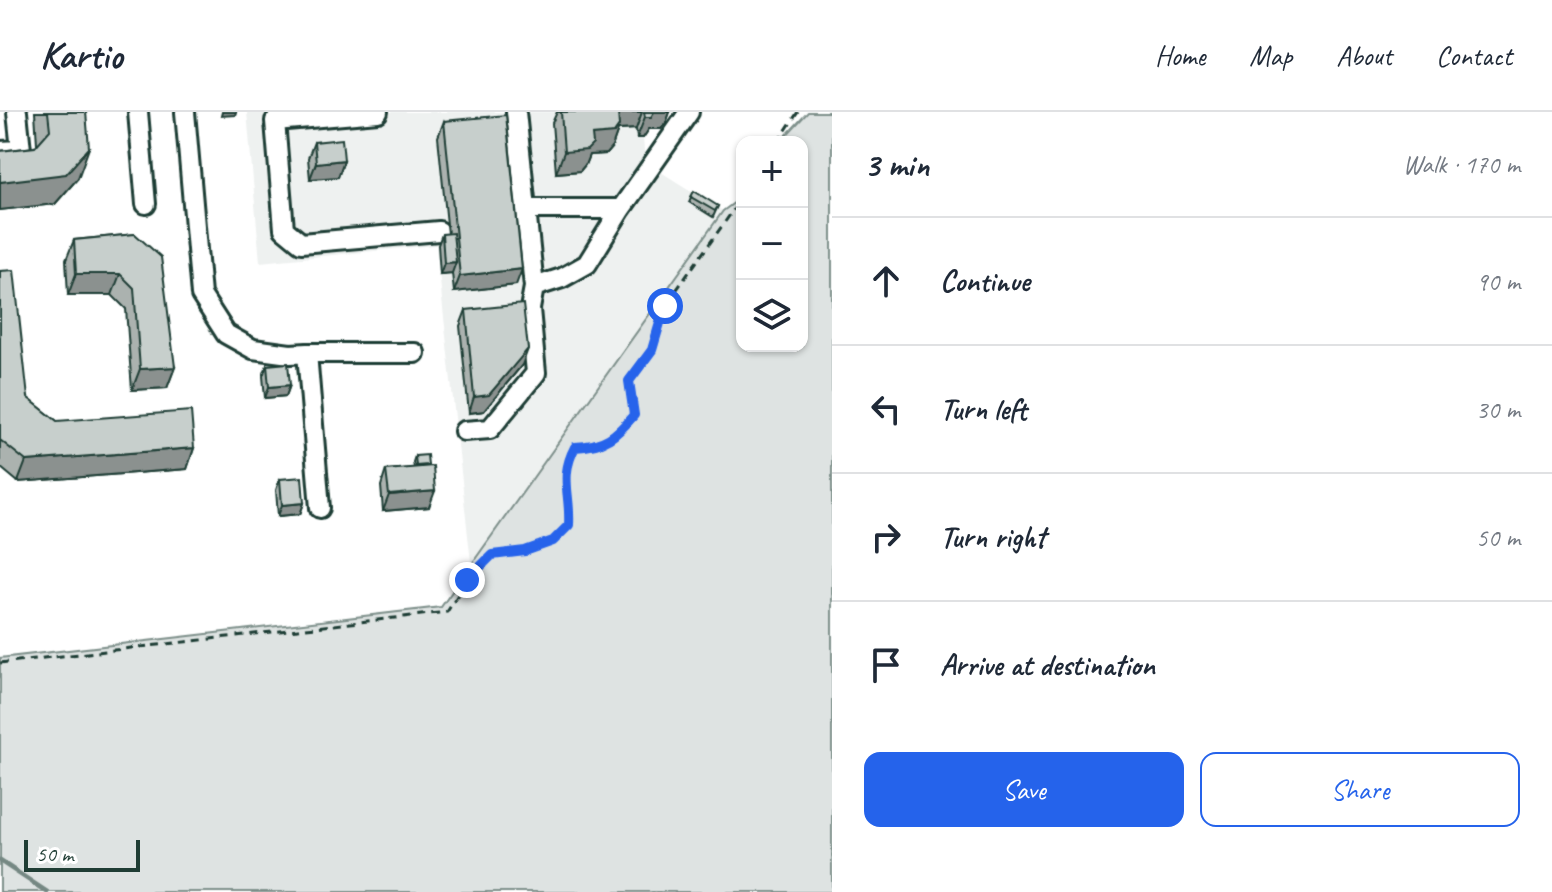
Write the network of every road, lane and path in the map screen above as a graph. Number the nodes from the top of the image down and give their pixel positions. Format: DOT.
graph roads {
  1 [pos="17,112"];
  2 [pos="138,112"];
  3 [pos="185,112"];
  4 [pos="378,112"];
  5 [pos="516,112"];
  6 [pos="689,112"];
  7 [pos="798,112"];
  8 [pos="296,116"];
  9 [pos="782,136"];
  10 [pos="0,151"];
  11 [pos="146,204"];
  12 [pos="736,206"];
  13 [pos="526,209"];
  14 [pos="621,209"];
  15 [pos="439,231"];
  16 [pos="534,287"];
  17 [pos="307,353"];
  18 [pos="415,353"];
  19 [pos="464,431"];
  20 [pos="320,508"];
  21 [pos="0,663"];
  1 -- 10 [label="lane"];
  2 -- 11 [label="lane"];
  3 -- 17 [label="lane"];
  4 -- 8 [label="lane"];
  5 -- 13 [label="lane"];
  6 -- 14 [label="lane"];
  7 -- 9 [label="path"];
  8 -- 15 [label="lane"];
  12 -- 21 [label="path"];
  13 -- 14 [label="lane"];
  13 -- 16 [label="lane"];
  14 -- 16 [label="lane"];
  16 -- 19 [label="lane"];
  17 -- 18 [label="lane"];
  17 -- 20 [label="lane"];
}
